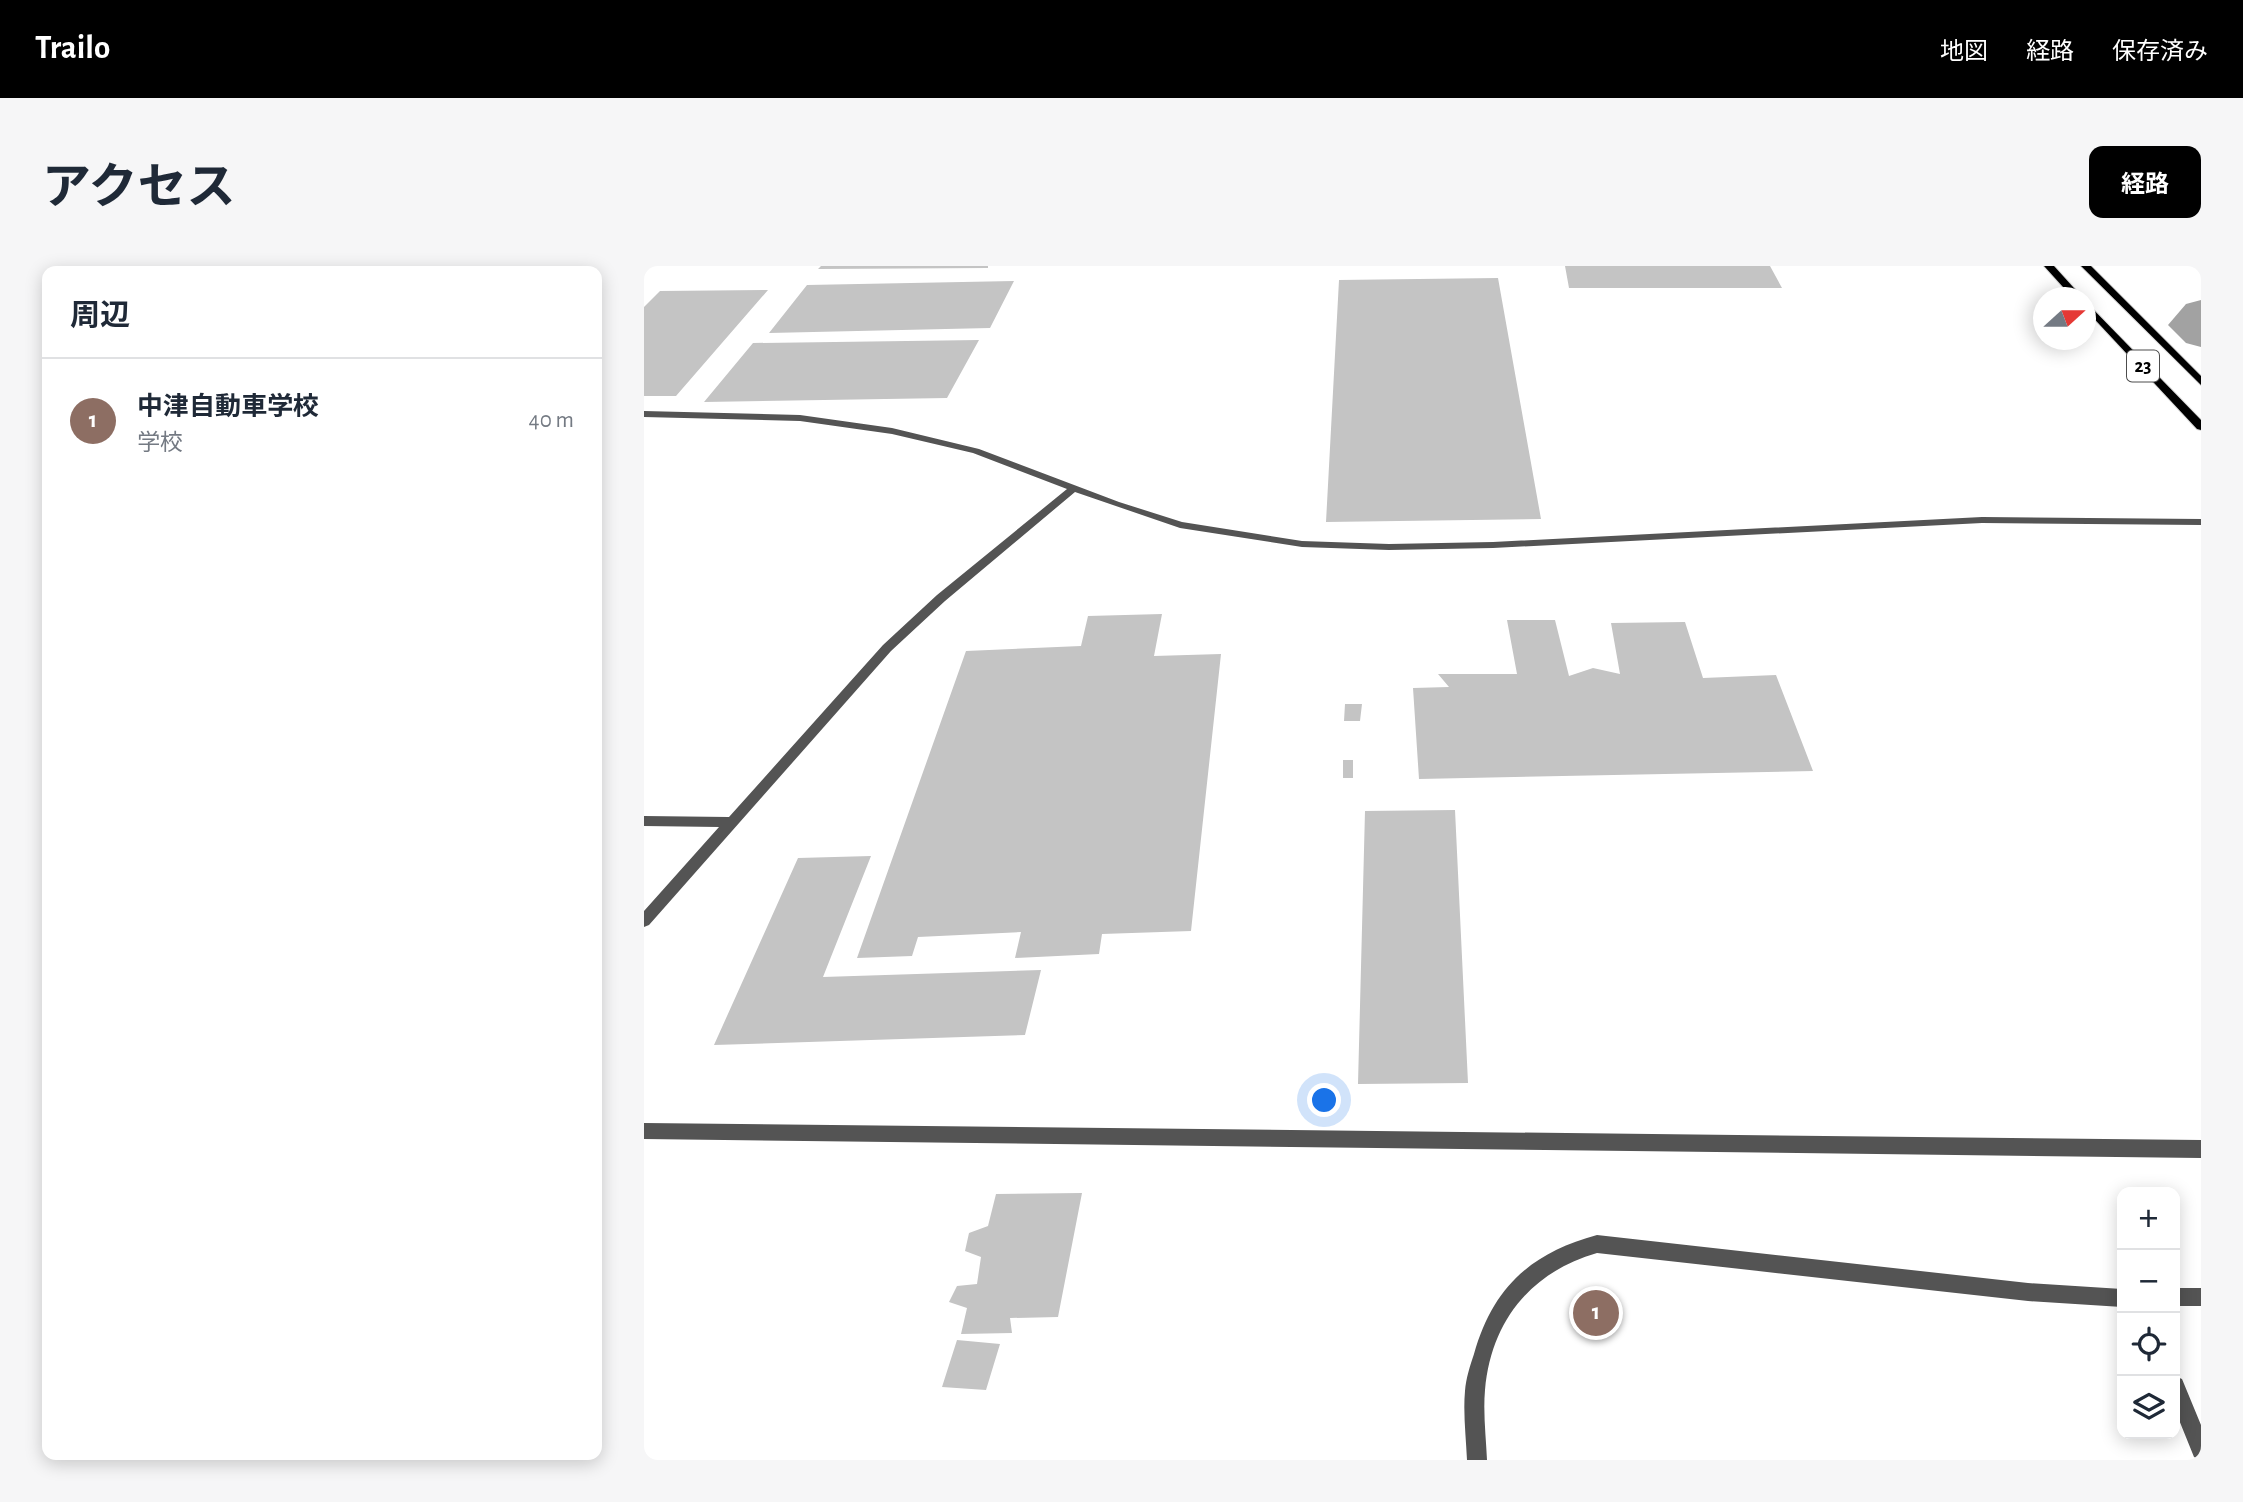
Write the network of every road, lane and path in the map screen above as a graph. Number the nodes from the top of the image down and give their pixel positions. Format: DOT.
graph roads {
  1 [pos="2049,266"];
  2 [pos="2086,266"];
  3 [pos="2069,287"];
  4 [pos="2096,317"];
  5 [pos="2201,382"];
  6 [pos="644,414"];
  7 [pos="2201,427"];
  8 [pos="1073,489"];
  9 [pos="2201,522"];
  10 [pos="644,821"];
  11 [pos="733,822"];
  12 [pos="644,921"];
  13 [pos="644,1131"];
  14 [pos="2201,1149"];
  15 [pos="2180,1297"];
  16 [pos="2201,1297"];
  17 [pos="2117,1298"];
  18 [pos="2180,1398"];
  19 [pos="2201,1450"];
  20 [pos="1476,1460"];
  1 -- 3 [label="main road"];
  2 -- 5 [label="main road, 23"];
  4 -- 7 [label="main road, 23"];
  6 -- 8 [label="street"];
  8 -- 9 [label="street"];
  8 -- 11 [label="street"];
  10 -- 11 [label="street"];
  11 -- 12 [label="street"];
  13 -- 14 [label="street"];
  15 -- 16 [label="street"];
  17 -- 20 [label="street"];
  18 -- 19 [label="street"];
}
